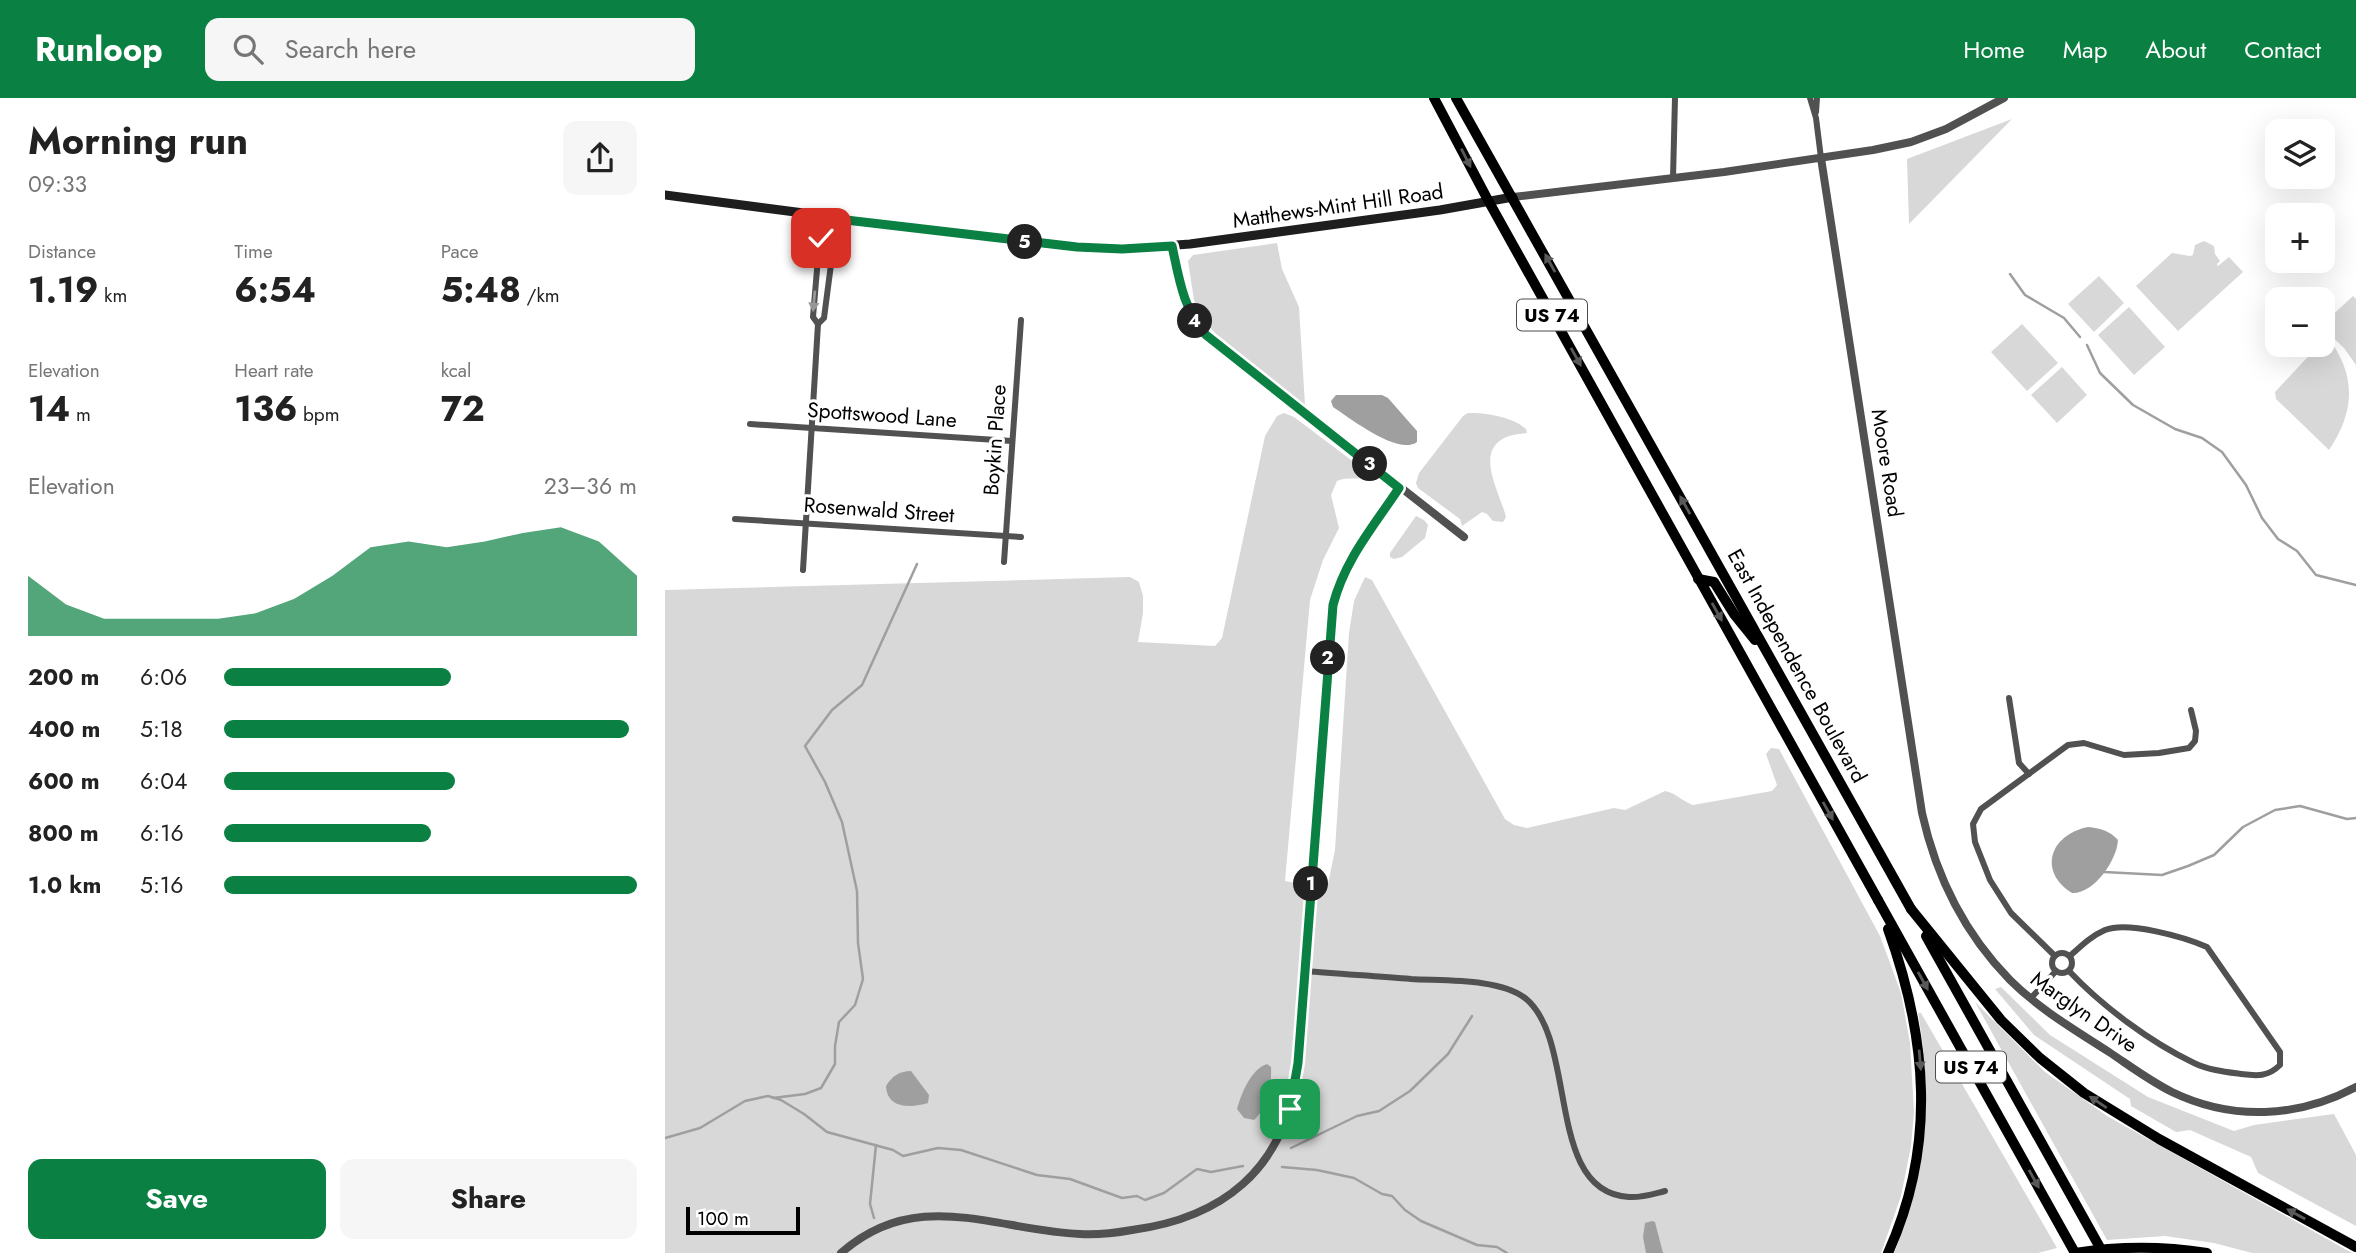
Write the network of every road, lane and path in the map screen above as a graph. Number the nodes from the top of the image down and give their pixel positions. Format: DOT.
graph roads {
  1 [pos="1434,98"];
  2 [pos="1456,98"];
  3 [pos="1675,98"];
  4 [pos="1810,98"];
  5 [pos="1817,98"];
  6 [pos="2004,98"];
  7 [pos="1816,118"];
  8 [pos="1821,158"];
  9 [pos="1672,178"];
  10 [pos="665,195"];
  11 [pos="1513,197"];
  12 [pos="1489,202"];
  13 [pos="829,218"];
  14 [pos="828,230"];
  15 [pos="1172,246"];
  16 [pos="1021,320"];
  17 [pos="818,324"];
  18 [pos="750,424"];
  19 [pos="812,428"];
  20 [pos="1012,441"];
  21 [pos="1399,488"];
  22 [pos="735,519"];
  23 [pos="806,523"];
  24 [pos="1006,536"];
  25 [pos="1021,537"];
  26 [pos="1464,537"];
  27 [pos="1004,562"];
  28 [pos="803,570"];
  29 [pos="1698,579"];
  30 [pos="1775,665"];
  31 [pos="2009,698"];
  32 [pos="2191,710"];
  33 [pos="1917,773"];
  34 [pos="2029,774"];
  35 [pos="1878,900"];
  36 [pos="1911,909"];
  37 [pos="2070,956"];
  38 [pos="2055,957"];
  39 [pos="1305,971"];
  40 [pos="2056,971"];
  41 [pos="2069,971"];
  42 [pos="2031,998"];
  43 [pos="2356,1087"];
  44 [pos="1665,1191"];
  45 [pos="2356,1247"];
  46 [pos="841,1253"];
  47 [pos="1888,1253"];
  48 [pos="2075,1253"];
  49 [pos="2103,1253"];
  50 [pos="2207,1253"];
  1 -- 12 [label="highway, East Independence Boulevard / US 74, one-way"];
  2 -- 11 [label="highway, East Independence Boulevard / US 74"];
  3 -- 9 [label="street"];
  4 -- 7 [label="street"];
  5 -- 7 [label="street"];
  6 -- 8 [label="street, Matthews-Mint Hill Road"];
  7 -- 8 [label="street"];
  8 -- 9 [label="street, Matthews-Mint Hill Road"];
  8 -- 33 [label="street, Moore Road"];
  9 -- 11 [label="street, Matthews-Mint Hill Road"];
  10 -- 13 [label="main road, Matthews-Mint Hill Road"];
  11 -- 12 [label="main road, Matthews-Mint Hill Road"];
  30 -- 11 [label="highway, East Independence Boulevard / US 74, one-way"];
  12 -- 15 [label="main road, Matthews-Mint Hill Road"];
  12 -- 29 [label="highway, East Independence Boulevard / US 74, one-way"];
  13 -- 14 [label="street"];
  13 -- 15 [label="main road, Matthews-Mint Hill Road"];
  14 -- 17 [label="street, one-way"];
  14 -- 17 [label="street"];
  15 -- 21 [label="street"];
  16 -- 20 [label="street, Boykin Place"];
  17 -- 19 [label="street"];
  18 -- 19 [label="street, Spottswood Lane"];
  19 -- 20 [label="street, Spottswood Lane"];
  19 -- 23 [label="street"];
  20 -- 24 [label="street, Boykin Place"];
  21 -- 26 [label="street"];
  21 -- 39 [label="street"];
  22 -- 23 [label="street, Rosenwald Street"];
  23 -- 24 [label="street, Rosenwald Street"];
  23 -- 28 [label="street"];
  24 -- 25 [label="street, Rosenwald Street"];
  24 -- 27 [label="street, Boykin Place"];
  29 -- 30 [label="highway"];
  29 -- 35 [label="highway, East Independence Boulevard / US 74, one-way"];
  30 -- 36 [label="highway, East Independence Boulevard / US 74"];
  31 -- 34 [label="street"];
  32 -- 34 [label="street"];
  33 -- 42 [label="street, Marglyn Drive"];
  34 -- 38 [label="street"];
  35 -- 47 [label="highway, one-way"];
  35 -- 48 [label="highway, East Independence Boulevard / US 74, one-way"];
  45 -- 36 [label="highway, one-way"];
  36 -- 49 [label="highway, East Independence Boulevard / US 74"];
  37 -- 38 [label="street"];
  37 -- 41 [label="street"];
  37 -- 41 [label="street"];
  38 -- 40 [label="street"];
  39 -- 44 [label="street"];
  39 -- 46 [label="street"];
  40 -- 41 [label="street"];
  40 -- 42 [label="street"];
  42 -- 43 [label="street, Marglyn Drive"];
  48 -- 50 [label="highway"];
}
